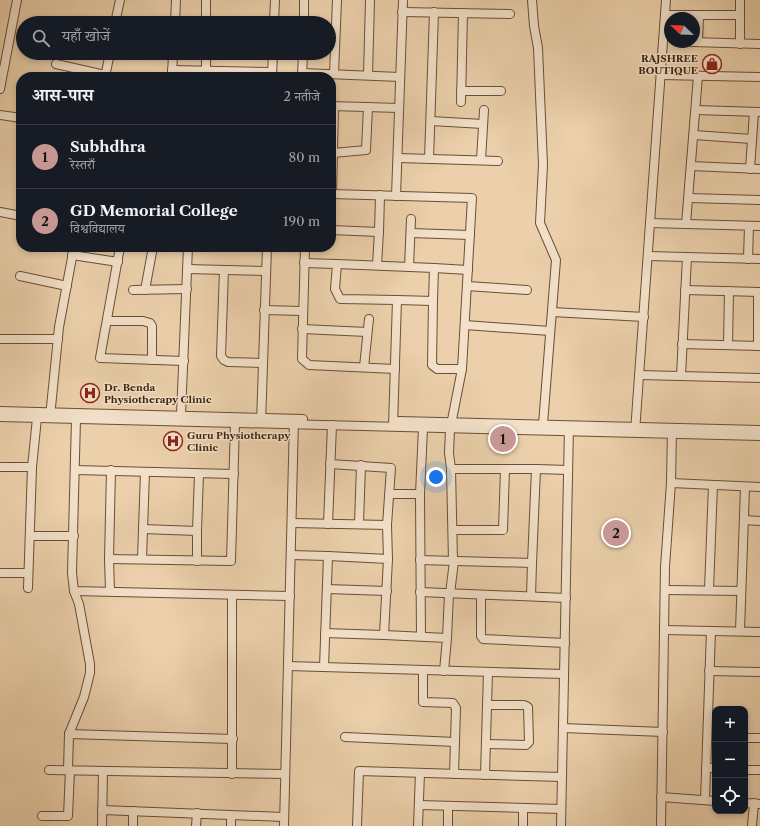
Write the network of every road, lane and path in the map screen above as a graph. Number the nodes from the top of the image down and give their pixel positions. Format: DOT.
graph roads {
  1 [pos="16,0"];
  2 [pos="118,0"];
  3 [pos="176,0"];
  4 [pos="206,0"];
  5 [pos="274,0"];
  6 [pos="304,0"];
  7 [pos="337,0"];
  8 [pos="370,0"];
  9 [pos="403,0"];
  10 [pos="532,0"];
  11 [pos="666,0"];
  12 [pos="740,0"];
  13 [pos="402,12"];
  14 [pos="434,12"];
  15 [pos="665,12"];
  16 [pos="463,13"];
  17 [pos="510,14"];
  18 [pos="700,15"];
  19 [pos="740,15"];
  20 [pos="116,16"];
  21 [pos="175,16"];
  22 [pos="206,16"];
  23 [pos="274,16"];
  24 [pos="304,16"];
  25 [pos="336,25"];
  26 [pos="664,30"];
  27 [pos="700,42"];
  28 [pos="740,44"];
  29 [pos="760,44"];
  30 [pos="3,59"];
  31 [pos="108,60"];
  32 [pos="173,60"];
  33 [pos="206,60"];
  34 [pos="272,60"];
  35 [pos="303,60"];
  36 [pos="335,60"];
  37 [pos="56,64"];
  38 [pos="206,70"];
  39 [pos="89,72"];
  40 [pos="106,72"];
  41 [pos="172,72"];
  42 [pos="183,72"];
  43 [pos="239,72"];
  44 [pos="272,72"];
  45 [pos="302,72"];
  46 [pos="334,72"];
  47 [pos="336,74"];
  48 [pos="368,75"];
  49 [pos="661,75"];
  50 [pos="698,76"];
  51 [pos="400,77"];
  52 [pos="760,77"];
  53 [pos="0,89"];
  54 [pos="462,91"];
  55 [pos="501,91"];
  56 [pos="461,102"];
  57 [pos="336,106"];
  58 [pos="368,107"];
  59 [pos="399,108"];
  60 [pos="484,110"];
  61 [pos="696,110"];
  62 [pos="757,112"];
  63 [pos="0,115"];
  64 [pos="16,117"];
  65 [pos="430,121"];
  66 [pos="483,124"];
  67 [pos="694,135"];
  68 [pos="752,138"];
  69 [pos="336,153"];
  70 [pos="398,158"];
  71 [pos="429,158"];
  72 [pos="481,160"];
  73 [pos="498,160"];
  74 [pos="691,166"];
  75 [pos="750,169"];
  76 [pos="760,169"];
  77 [pos="336,194"];
  78 [pos="380,196"];
  79 [pos="396,196"];
  80 [pos="689,198"];
  81 [pos="760,200"];
  82 [pos="0,212"];
  83 [pos="16,215"];
  84 [pos="412,218"];
  85 [pos="650,223"];
  86 [pos="686,224"];
  87 [pos="749,226"];
  88 [pos="760,226"];
  89 [pos="336,230"];
  90 [pos="378,232"];
  91 [pos="411,233"];
  92 [pos="470,235"];
  93 [pos="73,252"];
  94 [pos="77,252"];
  95 [pos="119,252"];
  96 [pos="152,252"];
  97 [pos="188,252"];
  98 [pos="267,252"];
  99 [pos="305,252"];
  100 [pos="648,256"];
  101 [pos="687,257"];
  102 [pos="748,259"];
  103 [pos="760,259"];
  104 [pos="118,262"];
  105 [pos="304,263"];
  106 [pos="336,264"];
  107 [pos="377,265"];
  108 [pos="409,267"];
  109 [pos="434,268"];
  110 [pos="187,269"];
  111 [pos="224,270"];
  112 [pos="468,270"];
  113 [pos="266,271"];
  114 [pos="20,276"];
  115 [pos="67,286"];
  116 [pos="467,286"];
  117 [pos="187,289"];
  118 [pos="133,290"];
  119 [pos="145,290"];
  120 [pos="527,290"];
  121 [pos="685,290"];
  122 [pos="729,291"];
  123 [pos="759,292"];
  124 [pos="397,300"];
  125 [pos="433,301"];
  126 [pos="264,310"];
  127 [pos="302,311"];
  128 [pos="552,312"];
  129 [pos="644,317"];
  130 [pos="369,319"];
  131 [pos="107,321"];
  132 [pos="465,325"];
  133 [pos="302,329"];
  134 [pos="550,331"];
  135 [pos="367,332"];
  136 [pos="0,339"];
  137 [pos="58,339"];
  138 [pos="682,344"];
  139 [pos="728,345"];
  140 [pos="759,346"];
  141 [pos="152,360"];
  142 [pos="184,361"];
  143 [pos="262,363"];
  144 [pos="364,368"];
  145 [pos="395,369"];
  146 [pos="462,369"];
  147 [pos="640,376"];
  148 [pos="681,376"];
  149 [pos="760,378"];
  150 [pos="0,410"];
  151 [pos="50,415"];
  152 [pos="181,416"];
  153 [pos="0,417"];
  154 [pos="37,418"];
  155 [pos="76,419"];
  156 [pos="260,421"];
  157 [pos="294,422"];
  158 [pos="235,423"];
  159 [pos="393,423"];
  160 [pos="543,424"];
  161 [pos="332,425"];
  162 [pos="451,426"];
  163 [pos="423,428"];
  164 [pos="569,428"];
  165 [pos="635,430"];
  166 [pos="760,430"];
  167 [pos="672,431"];
  168 [pos="760,436"];
  169 [pos="330,464"];
  170 [pos="361,465"];
  171 [pos="0,467"];
  172 [pos="32,467"];
  173 [pos="451,469"];
  174 [pos="505,469"];
  175 [pos="536,469"];
  176 [pos="75,470"];
  177 [pos="111,470"];
  178 [pos="568,470"];
  179 [pos="145,472"];
  180 [pos="199,474"];
  181 [pos="234,474"];
  182 [pos="671,483"];
  183 [pos="713,485"];
  184 [pos="745,487"];
  185 [pos="760,487"];
  186 [pos="390,494"];
  187 [pos="420,494"];
  188 [pos="744,520"];
  189 [pos="760,521"];
  190 [pos="292,523"];
  191 [pos="328,524"];
  192 [pos="359,524"];
  193 [pos="387,526"];
  194 [pos="143,529"];
  195 [pos="197,530"];
  196 [pos="453,530"];
  197 [pos="31,536"];
  198 [pos="74,536"];
  199 [pos="291,555"];
  200 [pos="328,556"];
  201 [pos="109,559"];
  202 [pos="142,559"];
  203 [pos="388,559"];
  204 [pos="420,560"];
  205 [pos="197,561"];
  206 [pos="453,561"];
  207 [pos="532,563"];
  208 [pos="0,573"];
  209 [pos="28,573"];
  210 [pos="28,588"];
  211 [pos="327,589"];
  212 [pos="110,590"];
  213 [pos="666,590"];
  214 [pos="709,590"];
  215 [pos="74,591"];
  216 [pos="387,591"];
  217 [pos="741,591"];
  218 [pos="420,592"];
  219 [pos="449,594"];
  220 [pos="481,595"];
  221 [pos="232,596"];
  222 [pos="290,596"];
  223 [pos="532,596"];
  224 [pos="566,598"];
  225 [pos="664,630"];
  226 [pos="711,631"];
  227 [pos="740,631"];
  228 [pos="760,632"];
  229 [pos="325,633"];
  230 [pos="384,635"];
  231 [pos="420,636"];
  232 [pos="447,638"];
  233 [pos="565,643"];
  234 [pos="288,666"];
  235 [pos="324,667"];
  236 [pos="423,670"];
  237 [pos="709,670"];
  238 [pos="444,671"];
  239 [pos="488,672"];
  240 [pos="760,672"];
  241 [pos="564,674"];
  242 [pos="487,705"];
  243 [pos="563,728"];
  244 [pos="663,732"];
  245 [pos="69,734"];
  246 [pos="711,736"];
  247 [pos="345,737"];
  248 [pos="748,738"];
  249 [pos="760,738"];
  250 [pos="233,739"];
  251 [pos="456,742"];
  252 [pos="486,744"];
  253 [pos="706,768"];
  254 [pos="712,768"];
  255 [pos="49,770"];
  256 [pos="69,770"];
  257 [pos="748,770"];
  258 [pos="760,770"];
  259 [pos="103,771"];
  260 [pos="420,773"];
  261 [pos="232,774"];
  262 [pos="285,774"];
  263 [pos="454,774"];
  264 [pos="485,774"];
  265 [pos="562,777"];
  266 [pos="661,797"];
  267 [pos="705,800"];
  268 [pos="712,801"];
  269 [pos="757,803"];
  270 [pos="419,805"];
  271 [pos="448,806"];
  272 [pos="523,809"];
  273 [pos="561,809"];
  274 [pos="102,810"];
  275 [pos="133,811"];
  276 [pos="197,813"];
  277 [pos="42,816"];
  278 [pos="231,816"];
  279 [pos="284,817"];
  280 [pos="102,826"];
  281 [pos="133,826"];
  282 [pos="196,826"];
  283 [pos="231,826"];
  284 [pos="284,826"];
  285 [pos="357,826"];
  286 [pos="418,826"];
  287 [pos="448,826"];
  288 [pos="524,826"];
  289 [pos="561,826"];
  290 [pos="661,826"];
  291 [pos="752,826"];
  1 -- 30 [label="street"];
  2 -- 20 [label="street"];
  3 -- 21 [label="street"];
  4 -- 22 [label="street"];
  5 -- 23 [label="street"];
  6 -- 24 [label="street"];
  7 -- 25 [label="street"];
  8 -- 48 [label="street"];
  9 -- 13 [label="street"];
  10 -- 128 [label="street"];
  11 -- 15 [label="street"];
  12 -- 19 [label="street"];
  13 -- 14 [label="street"];
  13 -- 51 [label="street"];
  14 -- 16 [label="street"];
  14 -- 65 [label="street"];
  16 -- 17 [label="street"];
  16 -- 54 [label="street"];
  18 -- 19 [label="street"];
  19 -- 28 [label="street"];
  26 -- 49 [label="street"];
  27 -- 28 [label="street"];
  28 -- 29 [label="street"];
  30 -- 53 [label="street"];
  31 -- 40 [label="street"];
  32 -- 41 [label="street"];
  33 -- 38 [label="street"];
  34 -- 44 [label="street"];
  35 -- 45 [label="street"];
  36 -- 46 [label="street"];
  37 -- 39 [label="street"];
  38 -- 42 [label="street"];
  38 -- 43 [label="street"];
  47 -- 48 [label="street"];
  48 -- 51 [label="street"];
  49 -- 50 [label="street"];
  49 -- 85 [label="street"];
  50 -- 52 [label="street"];
  50 -- 61 [label="street"];
  51 -- 59 [label="street"];
  54 -- 55 [label="street"];
  54 -- 56 [label="street"];
  57 -- 58 [label="street"];
  58 -- 59 [label="street"];
  58 -- 69 [label="street"];
  59 -- 70 [label="street"];
  60 -- 66 [label="street"];
  61 -- 62 [label="street"];
  61 -- 67 [label="street"];
  62 -- 68 [label="street"];
  63 -- 64 [label="street"];
  65 -- 66 [label="street"];
  65 -- 71 [label="street"];
  66 -- 72 [label="street"];
  67 -- 68 [label="street"];
  67 -- 74 [label="street"];
  68 -- 75 [label="street"];
  70 -- 71 [label="street"];
  70 -- 79 [label="street"];
  71 -- 72 [label="street"];
  72 -- 73 [label="street"];
  74 -- 75 [label="street"];
  74 -- 80 [label="street"];
  75 -- 76 [label="street"];
  77 -- 78 [label="street"];
  78 -- 79 [label="street"];
  78 -- 90 [label="street"];
  79 -- 92 [label="street"];
  80 -- 81 [label="street"];
  80 -- 86 [label="street"];
  82 -- 83 [label="street"];
  84 -- 91 [label="street"];
  85 -- 86 [label="street"];
  85 -- 100 [label="street"];
  86 -- 87 [label="street"];
  87 -- 88 [label="street"];
  87 -- 102 [label="street"];
  89 -- 90 [label="street"];
  90 -- 107 [label="street"];
  91 -- 92 [label="street"];
  91 -- 108 [label="street"];
  92 -- 112 [label="street"];
  93 -- 115 [label="street"];
  94 -- 104 [label="street"];
  95 -- 104 [label="street"];
  96 -- 119 [label="street"];
  97 -- 110 [label="street"];
  98 -- 113 [label="street"];
  99 -- 105 [label="street"];
  100 -- 101 [label="street"];
  100 -- 129 [label="street"];
  101 -- 102 [label="street"];
  101 -- 121 [label="street"];
  102 -- 103 [label="street"];
  104 -- 131 [label="street"];
  105 -- 106 [label="street"];
  105 -- 127 [label="street"];
  106 -- 107 [label="street"];
  106 -- 124 [label="street"];
  107 -- 108 [label="street"];
  108 -- 109 [label="street"];
  109 -- 112 [label="street"];
  109 -- 125 [label="street"];
  110 -- 111 [label="street"];
  110 -- 117 [label="street"];
  111 -- 113 [label="street"];
  111 -- 143 [label="street"];
  112 -- 116 [label="street"];
  113 -- 126 [label="street"];
  114 -- 115 [label="street"];
  115 -- 137 [label="street"];
  116 -- 120 [label="street"];
  116 -- 132 [label="street"];
  117 -- 119 [label="street"];
  117 -- 142 [label="street"];
  118 -- 119 [label="street"];
  121 -- 122 [label="street"];
  121 -- 138 [label="street"];
  122 -- 123 [label="street"];
  122 -- 139 [label="street"];
  123 -- 140 [label="street"];
  124 -- 125 [label="street"];
  124 -- 145 [label="street"];
  125 -- 146 [label="street"];
  126 -- 127 [label="street"];
  126 -- 143 [label="street"];
  127 -- 133 [label="street"];
  128 -- 129 [label="street"];
  128 -- 134 [label="street"];
  129 -- 147 [label="street"];
  130 -- 135 [label="street"];
  131 -- 141 [label="street"];
  131 -- 141 [label="street"];
  132 -- 134 [label="street"];
  132 -- 146 [label="street"];
  133 -- 135 [label="street"];
  133 -- 144 [label="street"];
  134 -- 160 [label="street"];
  135 -- 144 [label="street"];
  136 -- 137 [label="street"];
  137 -- 151 [label="street"];
  138 -- 139 [label="street"];
  138 -- 148 [label="street"];
  139 -- 140 [label="street"];
  141 -- 142 [label="street"];
  142 -- 152 [label="street"];
  143 -- 156 [label="street"];
  144 -- 145 [label="street"];
  145 -- 159 [label="street"];
  146 -- 162 [label="street"];
  147 -- 148 [label="street"];
  147 -- 165 [label="street"];
  148 -- 149 [label="street"];
  150 -- 151 [label="street"];
  151 -- 152 [label="street"];
  151 -- 154 [label="street"];
  151 -- 155 [label="street"];
  152 -- 156 [label="street"];
  153 -- 154 [label="street"];
  154 -- 172 [label="street"];
  155 -- 158 [label="street"];
  155 -- 176 [label="street"];
  156 -- 157 [label="street"];
  156 -- 158 [label="street"];
  157 -- 159 [label="street"];
  157 -- 161 [label="street"];
  157 -- 190 [label="street"];
  158 -- 181 [label="street"];
  159 -- 161 [label="street"];
  159 -- 162 [label="street"];
  159 -- 163 [label="street"];
  160 -- 162 [label="street"];
  160 -- 164 [label="street"];
  161 -- 169 [label="street"];
  162 -- 163 [label="street"];
  162 -- 164 [label="street"];
  162 -- 173 [label="street"];
  163 -- 187 [label="street"];
  164 -- 165 [label="street"];
  164 -- 178 [label="street"];
  165 -- 167 [label="street"];
  166 -- 167 [label="street"];
  167 -- 168 [label="street"];
  167 -- 182 [label="street"];
  169 -- 170 [label="street"];
  169 -- 191 [label="street"];
  170 -- 186 [label="street"];
  170 -- 192 [label="street"];
  171 -- 172 [label="street"];
  172 -- 197 [label="street"];
  173 -- 174 [label="street"];
  173 -- 196 [label="street"];
  174 -- 175 [label="street"];
  174 -- 196 [label="street"];
  175 -- 178 [label="street"];
  175 -- 207 [label="street"];
  176 -- 177 [label="street"];
  176 -- 198 [label="street"];
  177 -- 179 [label="street"];
  177 -- 201 [label="street"];
  178 -- 224 [label="street"];
  179 -- 180 [label="street"];
  179 -- 194 [label="street"];
  180 -- 181 [label="street"];
  180 -- 195 [label="street"];
  181 -- 205 [label="street"];
  182 -- 183 [label="street"];
  182 -- 213 [label="street"];
  183 -- 184 [label="street"];
  183 -- 214 [label="street"];
  184 -- 185 [label="street"];
  184 -- 188 [label="street"];
  186 -- 187 [label="street"];
  186 -- 193 [label="street"];
  187 -- 204 [label="street"];
  188 -- 189 [label="street"];
  188 -- 217 [label="street"];
  190 -- 191 [label="street"];
  190 -- 199 [label="street"];
  191 -- 192 [label="street"];
  192 -- 193 [label="street"];
  193 -- 203 [label="street"];
  194 -- 195 [label="street"];
  194 -- 202 [label="street"];
  195 -- 205 [label="street"];
  196 -- 206 [label="street"];
  197 -- 198 [label="street"];
  197 -- 209 [label="street"];
  198 -- 215 [label="street"];
  199 -- 200 [label="street"];
  199 -- 222 [label="street"];
  200 -- 203 [label="street"];
  200 -- 211 [label="street"];
  201 -- 202 [label="street"];
  201 -- 212 [label="street"];
  202 -- 205 [label="street"];
  203 -- 216 [label="street"];
  204 -- 206 [label="street"];
  204 -- 218 [label="street"];
  206 -- 207 [label="street"];
  206 -- 219 [label="street"];
  207 -- 223 [label="street"];
  208 -- 209 [label="street"];
  209 -- 210 [label="street"];
  211 -- 216 [label="street"];
  211 -- 229 [label="street"];
  212 -- 215 [label="street"];
  212 -- 221 [label="street"];
  213 -- 214 [label="street"];
  213 -- 225 [label="street"];
  214 -- 217 [label="street"];
  215 -- 245 [label="street"];
  216 -- 230 [label="street"];
  217 -- 227 [label="street"];
  218 -- 219 [label="street"];
  218 -- 231 [label="street"];
  219 -- 220 [label="street"];
  219 -- 232 [label="street"];
  220 -- 223 [label="street"];
  220 -- 233 [label="street"];
  221 -- 222 [label="street"];
  221 -- 250 [label="street"];
  222 -- 234 [label="street"];
  223 -- 224 [label="street"];
  224 -- 233 [label="street"];
  225 -- 226 [label="street"];
  225 -- 244 [label="street"];
  226 -- 227 [label="street"];
  226 -- 237 [label="street"];
  227 -- 228 [label="street"];
  229 -- 230 [label="street"];
  229 -- 235 [label="street"];
  230 -- 231 [label="street"];
  231 -- 232 [label="street"];
  232 -- 238 [label="street"];
  233 -- 241 [label="street"];
  234 -- 235 [label="street"];
  234 -- 262 [label="street"];
  235 -- 236 [label="street"];
  236 -- 238 [label="street"];
  236 -- 251 [label="street"];
  237 -- 240 [label="street"];
  237 -- 246 [label="street"];
  238 -- 239 [label="street"];
  239 -- 241 [label="street"];
  239 -- 242 [label="street"];
  241 -- 243 [label="street"];
  242 -- 252 [label="street"];
  242 -- 252 [label="street"];
  243 -- 244 [label="street"];
  243 -- 265 [label="street"];
  244 -- 266 [label="street"];
  245 -- 250 [label="street"];
  245 -- 256 [label="street"];
  246 -- 253 [label="street"];
  247 -- 251 [label="street"];
  248 -- 249 [label="street"];
  250 -- 261 [label="street"];
  251 -- 263 [label="street"];
  252 -- 264 [label="street"];
  253 -- 254 [label="street"];
  253 -- 267 [label="street"];
  255 -- 256 [label="street"];
  256 -- 259 [label="street"];
  256 -- 277 [label="street"];
  257 -- 258 [label="street"];
  259 -- 261 [label="street"];
  259 -- 274 [label="street"];
  260 -- 263 [label="street"];
  260 -- 270 [label="street"];
  260 -- 285 [label="street"];
  261 -- 262 [label="street"];
  262 -- 279 [label="street"];
  263 -- 264 [label="street"];
  264 -- 265 [label="street"];
  265 -- 273 [label="street"];
  266 -- 267 [label="street"];
  266 -- 290 [label="street"];
  267 -- 268 [label="street"];
  269 -- 291 [label="street"];
  270 -- 271 [label="street"];
  270 -- 286 [label="street"];
  271 -- 272 [label="street"];
  271 -- 287 [label="street"];
  272 -- 273 [label="street"];
  272 -- 288 [label="street"];
  273 -- 289 [label="street"];
  274 -- 275 [label="street"];
  274 -- 280 [label="street"];
  275 -- 276 [label="street"];
  275 -- 281 [label="street"];
  276 -- 278 [label="street"];
  276 -- 282 [label="street"];
  278 -- 279 [label="street"];
  278 -- 283 [label="street"];
  279 -- 284 [label="street"];
}
